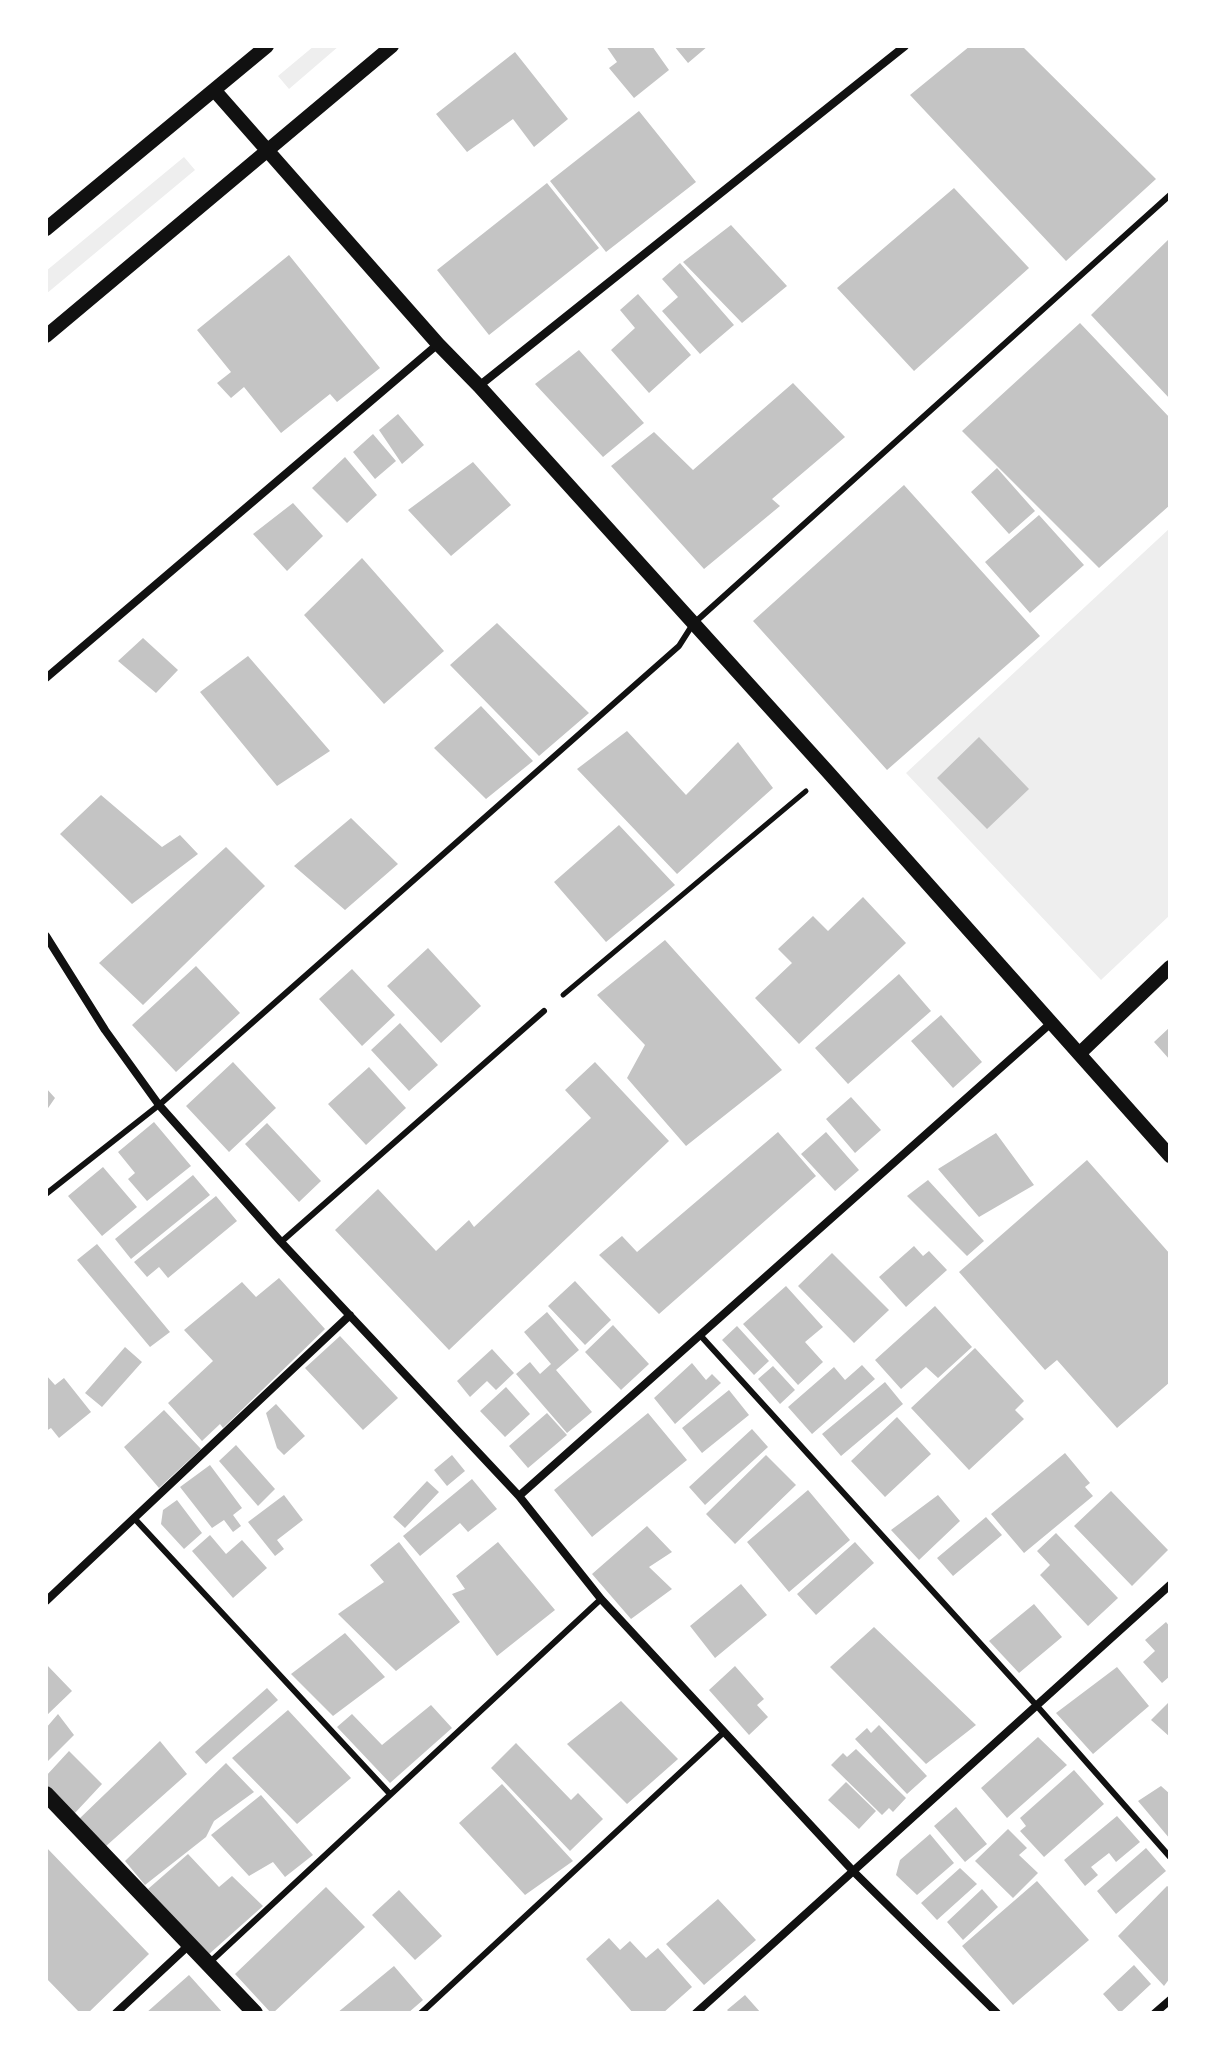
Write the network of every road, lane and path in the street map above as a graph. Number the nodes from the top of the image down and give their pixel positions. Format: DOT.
graph roads {
  1 [pos="267,46"];
  2 [pos="392,46"];
  3 [pos="905,46"];
  4 [pos="215,91"];
  5 [pos="267,150"];
  6 [pos="1170,195"];
  7 [pos="46,229"];
  8 [pos="46,336"];
  9 [pos="438,344"];
  10 [pos="479,386"];
  11 [pos="693,624"];
  12 [pos="46,678"];
  13 [pos="828,772"];
  14 [pos="46,936"];
  15 [pos="1170,967"];
  16 [pos="544,1011"];
  17 [pos="1051,1023"];
  18 [pos="1079,1054"];
  19 [pos="159,1105"];
  20 [pos="1170,1156"];
  21 [pos="46,1194"];
  22 [pos="281,1242"];
  23 [pos="350,1315"];
  24 [pos="700,1335"];
  25 [pos="519,1496"];
  26 [pos="134,1518"];
  27 [pos="1170,1585"];
  28 [pos="601,1599"];
  29 [pos="46,1601"];
  30 [pos="1037,1706"];
  31 [pos="724,1732"];
  32 [pos="46,1794"];
  33 [pos="390,1794"];
  34 [pos="1170,1857"];
  35 [pos="854,1872"];
  36 [pos="189,1945"];
  37 [pos="207,1964"];
  38 [pos="1170,2000"];
  39 [pos="116,2013"];
  40 [pos="255,2013"];
  41 [pos="421,2013"];
  42 [pos="696,2013"];
  43 [pos="997,2013"];
  44 [pos="1155,2013"];
  1 -- 4 [label="street"];
  2 -- 5 [label="street"];
  3 -- 10 [label="street"];
  4 -- 5 [label="street"];
  4 -- 7 [label="street"];
  5 -- 8 [label="street"];
  5 -- 9 [label="street"];
  6 -- 11 [label="lane"];
  9 -- 10 [label="street"];
  9 -- 12 [label="street"];
  10 -- 11 [label="street"];
  11 -- 13 [label="street"];
  11 -- 19 [label="lane"];
  13 -- 16 [label="path"];
  13 -- 17 [label="street"];
  14 -- 19 [label="street"];
  15 -- 18 [label="street"];
  16 -- 22 [label="lane"];
  17 -- 18 [label="street"];
  17 -- 24 [label="street"];
  18 -- 20 [label="street"];
  19 -- 21 [label="lane"];
  19 -- 22 [label="street"];
  22 -- 23 [label="street"];
  23 -- 25 [label="street"];
  23 -- 26 [label="street"];
  24 -- 25 [label="street"];
  24 -- 30 [label="lane"];
  25 -- 28 [label="street"];
  26 -- 29 [label="street"];
  26 -- 33 [label="lane"];
  27 -- 30 [label="street"];
  28 -- 31 [label="street"];
  28 -- 33 [label="lane"];
  30 -- 34 [label="lane"];
  30 -- 35 [label="street"];
  31 -- 35 [label="street"];
  31 -- 41 [label="lane"];
  32 -- 36 [label="main road"];
  33 -- 37 [label="lane"];
  35 -- 42 [label="street"];
  35 -- 43 [label="street"];
  36 -- 37 [label="main road"];
  36 -- 39 [label="street"];
  37 -- 40 [label="main road"];
  38 -- 44 [label="street"];
}
